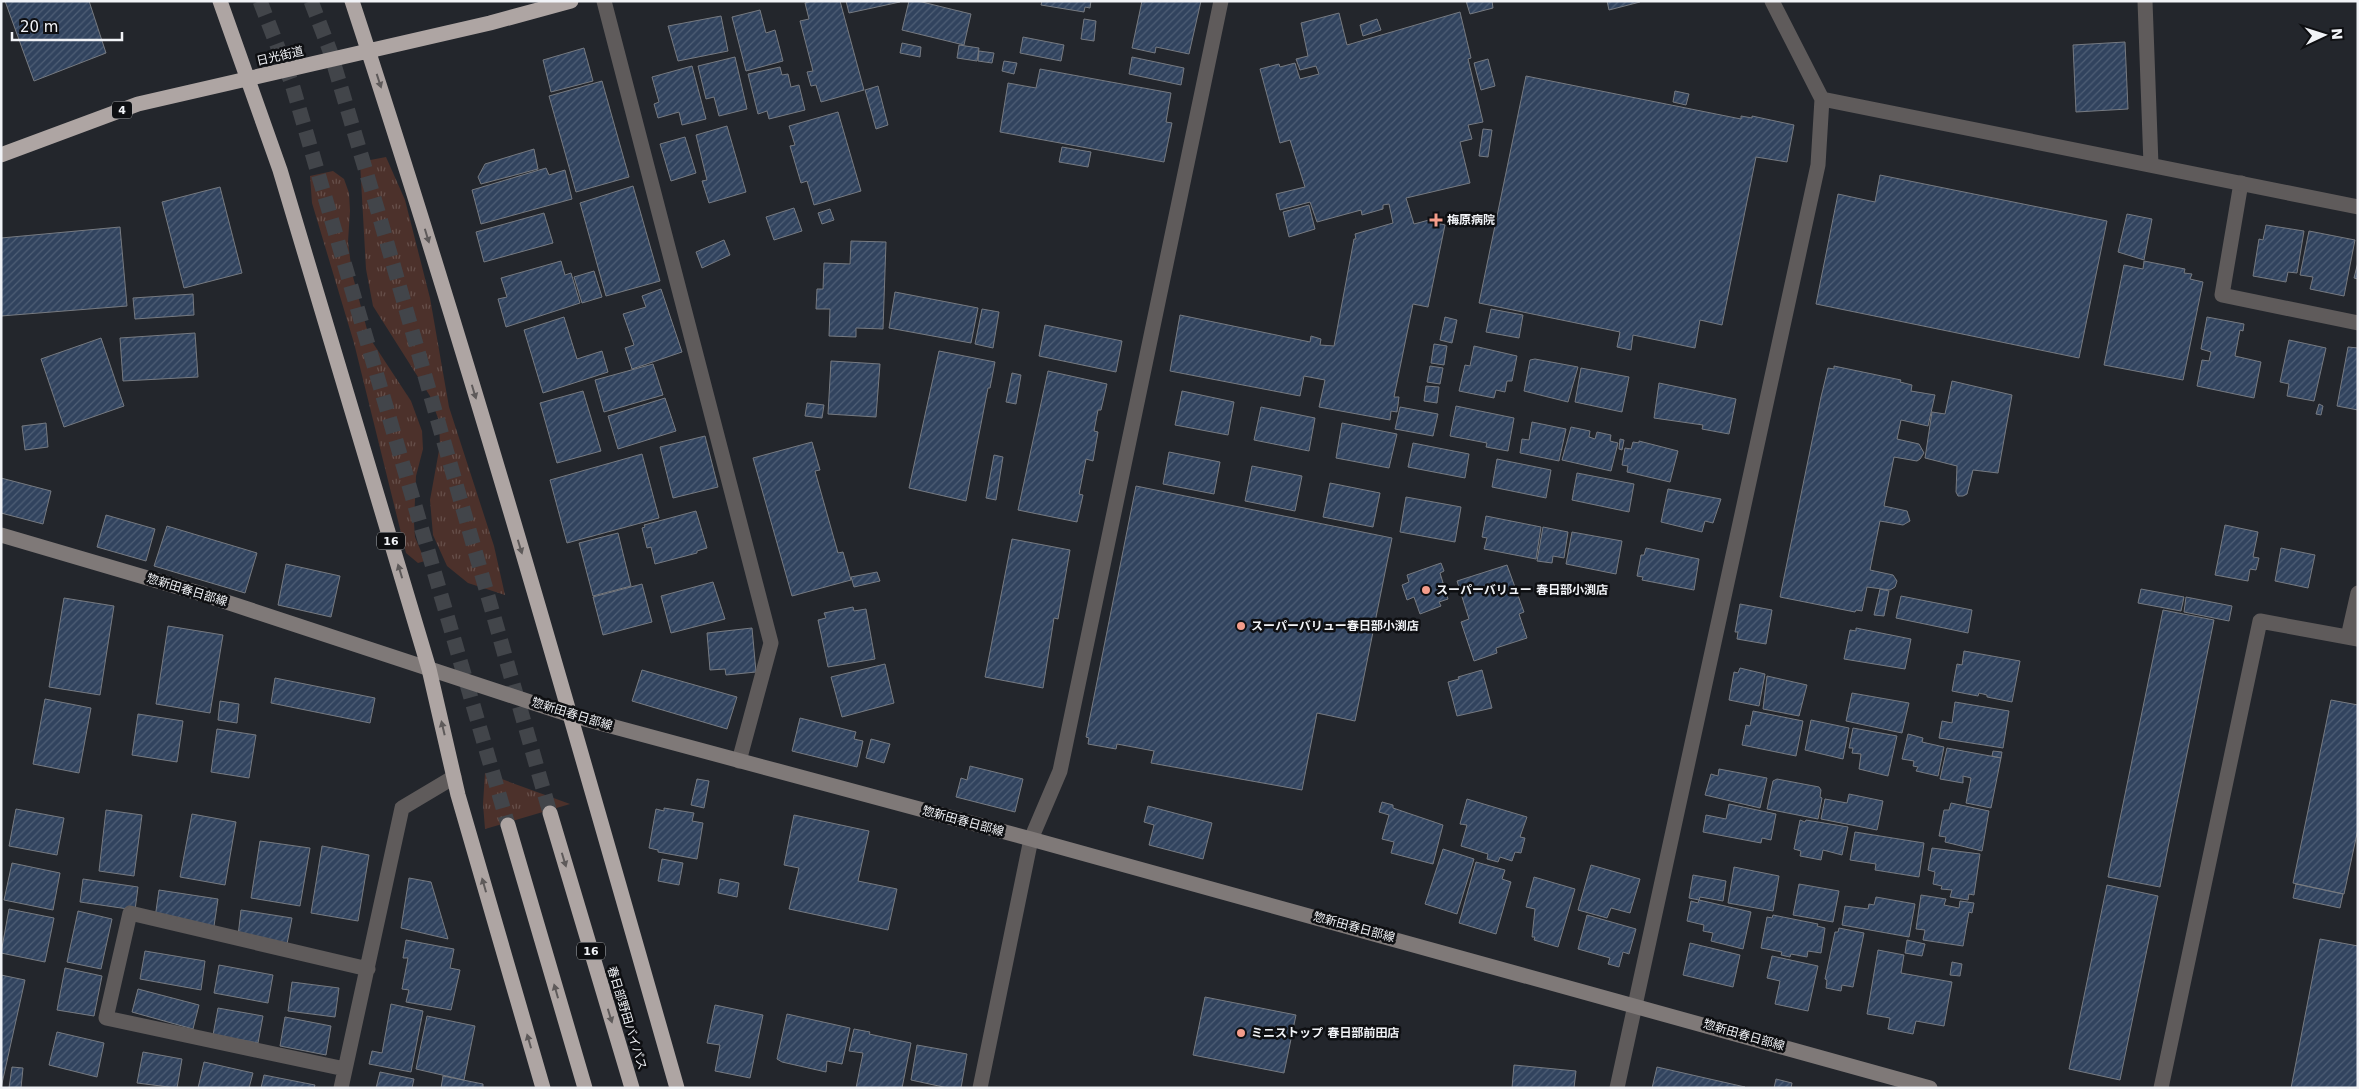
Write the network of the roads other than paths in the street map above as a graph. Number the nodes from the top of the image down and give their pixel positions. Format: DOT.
graph roads {
  1 [pos="220,1"];
  2 [pos="352,1"];
  3 [pos="571,1"];
  4 [pos="604,1"];
  5 [pos="1221,1"];
  6 [pos="1772,1"];
  7 [pos="2145,1"];
  8 [pos="368,50"];
  9 [pos="248,79"];
  10 [pos="1822,98"];
  11 [pos="1,155"];
  12 [pos="2151,165"];
  13 [pos="2241,183"];
  14 [pos="2358,207"];
  15 [pos="2358,323"];
  16 [pos="1,535"];
  17 [pos="2358,593"];
  18 [pos="2353,638"];
  19 [pos="429,669"];
  20 [pos="570,715"];
  21 [pos="739,761"];
  22 [pos="454,777"];
  23 [pos="550,813"];
  24 [pos="508,825"];
  25 [pos="1031,839"];
  26 [pos="368,968"];
  27 [pos="1634,1004"];
  28 [pos="345,1069"];
  29 [pos="341,1088"];
  30 [pos="542,1088"];
  31 [pos="584,1088"];
  32 [pos="632,1088"];
  33 [pos="677,1088"];
  34 [pos="980,1088"];
  35 [pos="1617,1088"];
  36 [pos="1930,1088"];
  37 [pos="2160,1088"];
  1 -- 9 [label="highway, 16"];
  2 -- 8 [label="highway"];
  3 -- 8 [label="highway, 日光街道 / 4"];
  4 -- 21 [label="street"];
  5 -- 25 [label="street"];
  6 -- 10 [label="street"];
  7 -- 12 [label="street"];
  8 -- 9 [label="highway, 日光街道 / 4"];
  8 -- 20 [label="highway, one-way"];
  9 -- 11 [label="highway, 日光街道 / 4"];
  19 -- 9 [label="highway, 16, one-way"];
  10 -- 12 [label="street"];
  10 -- 27 [label="street"];
  12 -- 13 [label="street"];
  13 -- 14 [label="street"];
  13 -- 15 [label="street"];
  16 -- 19 [label="main road, 惣新田春日部線"];
  17 -- 18 [label="street"];
  18 -- 37 [label="street"];
  19 -- 20 [label="main road, 惣新田春日部線"];
  22 -- 19 [label="highway, 16, one-way"];
  20 -- 21 [label="main road, 惣新田春日部線"];
  20 -- 33 [label="highway"];
  21 -- 25 [label="main road, 惣新田春日部線"];
  22 -- 26 [label="street"];
  30 -- 22 [label="highway, 16, one-way"];
  23 -- 32 [label="highway, 春日部野田バイパス / 16, one-way"];
  31 -- 24 [label="highway, one-way"];
  25 -- 27 [label="main road, 惣新田春日部線"];
  25 -- 34 [label="street"];
  26 -- 28 [label="street"];
  26 -- 28 [label="street"];
  27 -- 35 [label="street"];
  27 -- 36 [label="main road, 惣新田春日部線"];
  28 -- 29 [label="street"];
}
